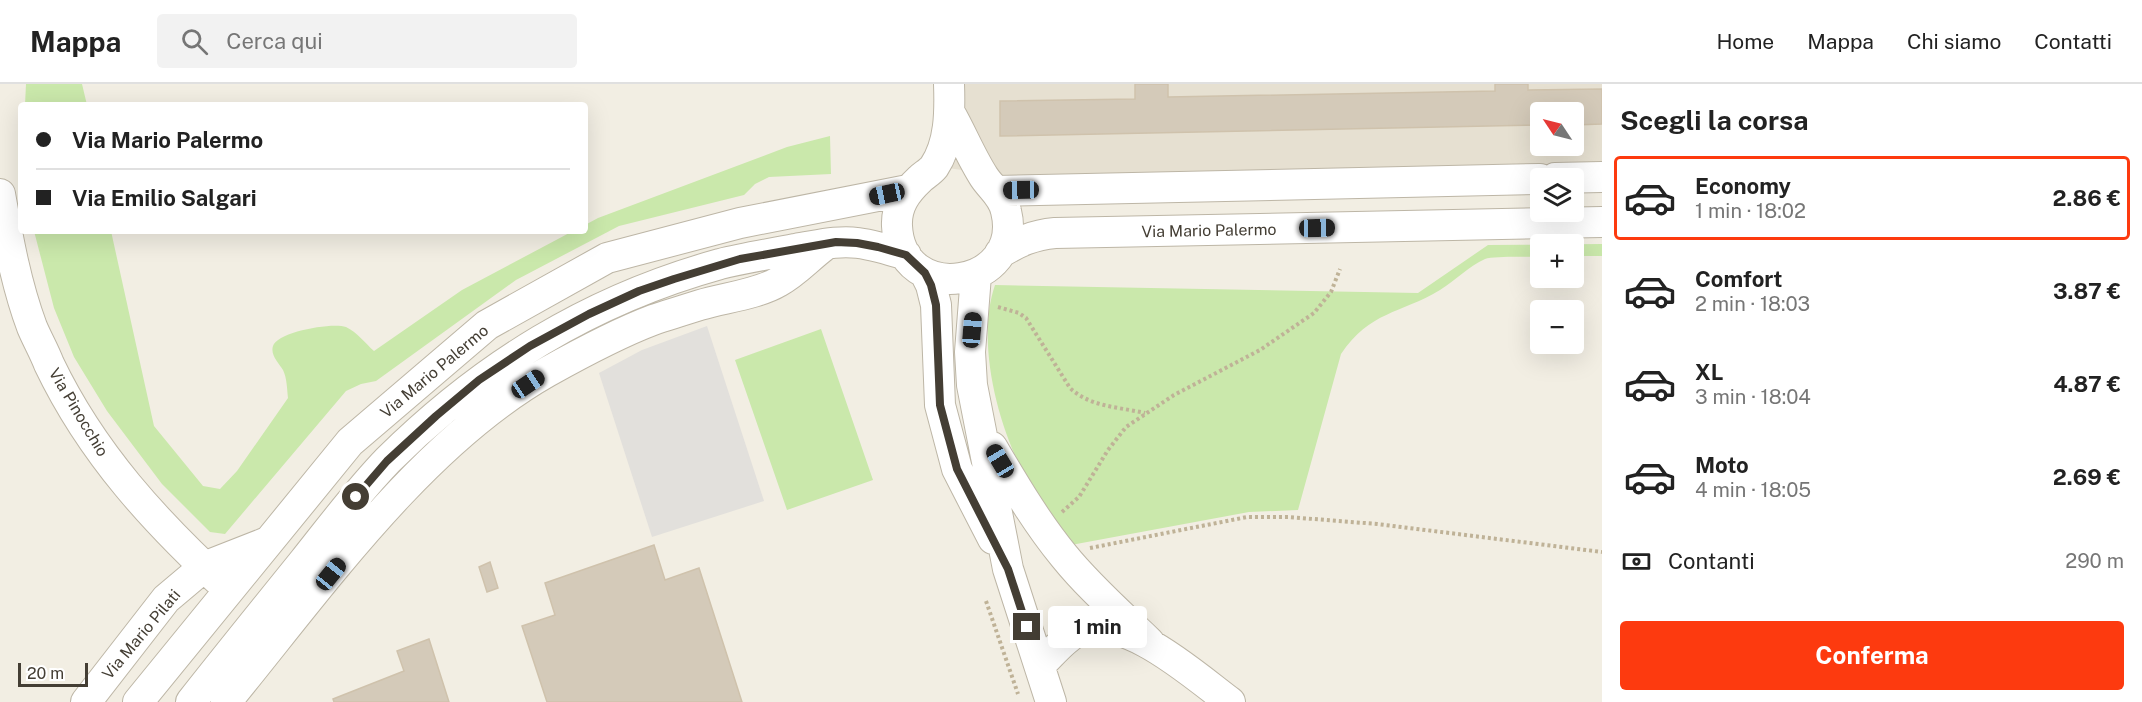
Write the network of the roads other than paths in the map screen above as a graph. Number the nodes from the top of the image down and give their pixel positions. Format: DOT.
graph roads {
  1 [pos="950,98"];
  2 [pos="1584,177"];
  3 [pos="1602,177"];
  4 [pos="1530,179"];
  5 [pos="915,184"];
  6 [pos="992,185"];
  7 [pos="0,194"];
  8 [pos="1602,222"];
  9 [pos="827,244"];
  10 [pos="1000,253"];
  11 [pos="916,264"];
  12 [pos="976,275"];
  13 [pos="982,431"];
  14 [pos="268,542"];
  15 [pos="204,567"];
  16 [pos="1008,569"];
  17 [pos="229,590"];
  18 [pos="1149,642"];
  19 [pos="1040,665"];
  20 [pos="86,702"];
  21 [pos="138,702"];
  22 [pos="191,702"];
  23 [pos="226,702"];
  24 [pos="1051,702"];
  25 [pos="1230,702"];
  1 -- 5 [label="street"];
  1 -- 6 [label="street"];
  2 -- 3 [label="street"];
  4 -- 6 [label="street"];
  5 -- 6 [label="street"];
  5 -- 11 [label="street"];
  5 -- 14 [label="street, Via Mario Palermo"];
  6 -- 10 [label="street"];
  7 -- 15 [label="street, Via Pinocchio"];
  8 -- 10 [label="street, Via Mario Palermo"];
  9 -- 11 [label="street"];
  9 -- 22 [label="street"];
  9 -- 23 [label="street"];
  10 -- 12 [label="street"];
  11 -- 12 [label="street"];
  11 -- 16 [label="street"];
  12 -- 13 [label="street"];
  13 -- 16 [label="street"];
  13 -- 18 [label="street"];
  14 -- 15 [label="street, Via Mario Pilati"];
  14 -- 17 [label="street, Via Mario Palermo"];
  15 -- 17 [label="street, Via Pinocchio"];
  15 -- 20 [label="street, Via Mario Pilati"];
  16 -- 19 [label="street"];
  17 -- 21 [label="street, Via Mario Palermo"];
  18 -- 19 [label="street"];
  18 -- 25 [label="street"];
  19 -- 24 [label="street"];
}
